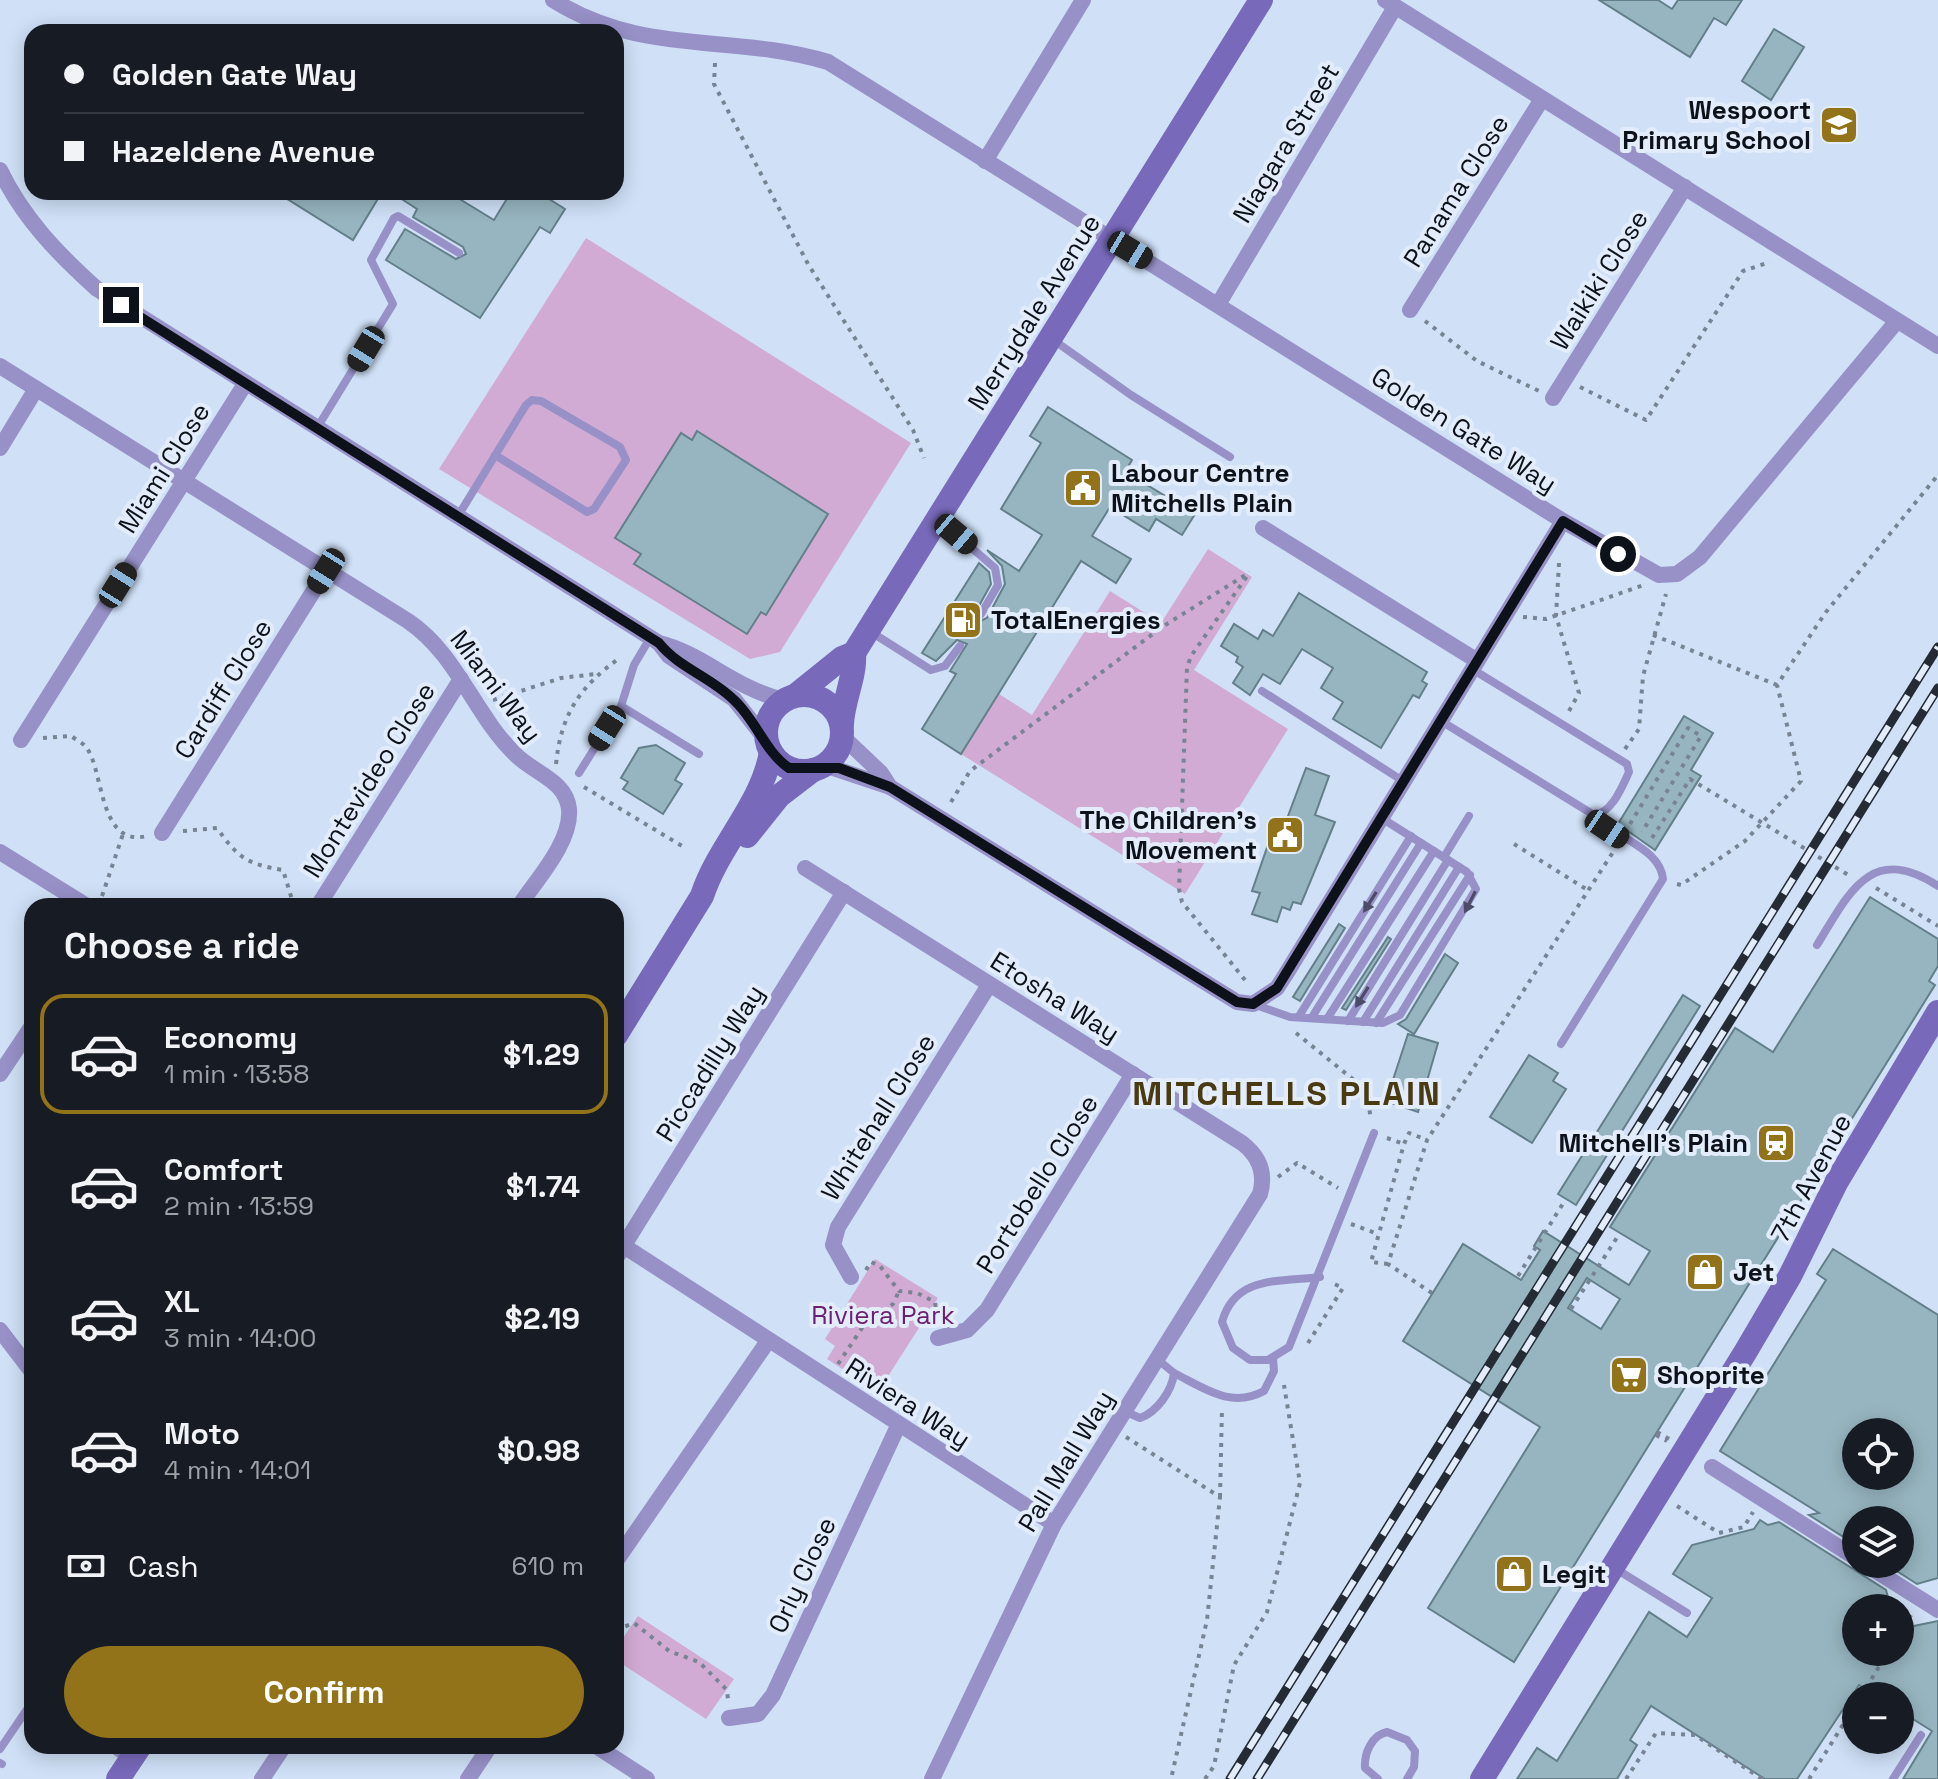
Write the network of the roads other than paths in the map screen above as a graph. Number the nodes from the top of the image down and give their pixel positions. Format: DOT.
graph roads {
  1 [pos="553,0"];
  2 [pos="1083,0"];
  3 [pos="1261,0"];
  4 [pos="1390,3"];
  5 [pos="597,24"];
  6 [pos="624,32"];
  7 [pos="1542,99"];
  8 [pos="985,161"];
  9 [pos="0,170"];
  10 [pos="1685,187"];
  11 [pos="1112,239"];
  12 [pos="459,253"];
  13 [pos="1219,303"];
  14 [pos="1410,310"];
  15 [pos="1897,321"];
  16 [pos="1051,339"];
  17 [pos="1938,346"];
  18 [pos="0,366"];
  19 [pos="245,384"];
  20 [pos="36,389"];
  21 [pos="1553,398"];
  22 [pos="317,429"];
  23 [pos="0,448"];
  24 [pos="495,455"];
  25 [pos="1230,457"];
  26 [pos="183,482"];
  27 [pos="458,517"];
  28 [pos="938,519"];
  29 [pos="1563,521"];
  30 [pos="1263,528"];
  31 [pos="326,571"];
  32 [pos="981,614"];
  33 [pos="869,630"];
  34 [pos="655,640"];
  35 [pos="960,646"];
  36 [pos="854,653"];
  37 [pos="1474,664"];
  38 [pos="461,679"];
  39 [pos="1262,691"];
  40 [pos="790,698"];
  41 [pos="621,706"];
  42 [pos="1441,721"];
  43 [pos="842,730"];
  44 [pos="21,740"];
  45 [pos="769,747"];
  46 [pos="699,754"];
  47 [pos="818,768"];
  48 [pos="579,773"];
  49 [pos="1405,782"];
  50 [pos="890,787"];
  51 [pos="1598,815"];
  52 [pos="1469,816"];
  53 [pos="1383,819"];
  54 [pos="162,833"];
  55 [pos="1411,836"];
  56 [pos="1421,843"];
  57 [pos="1434,851"];
  58 [pos="0,852"];
  59 [pos="1446,858"];
  60 [pos="1459,867"];
  61 [pos="805,868"];
  62 [pos="1470,875"];
  63 [pos="1938,886"];
  64 [pos="844,892"];
  65 [pos="702,896"];
  66 [pos="74,898"];
  67 [pos="323,898"];
  68 [pos="524,898"];
  69 [pos="1817,945"];
  70 [pos="989,985"];
  71 [pos="1245,1003"];
  72 [pos="1938,1012"];
  73 [pos="1299,1016"];
  74 [pos="1312,1017"];
  75 [pos="1327,1019"];
  76 [pos="1348,1021"];
  77 [pos="624,1022"];
  78 [pos="1363,1022"];
  79 [pos="1376,1023"];
  80 [pos="24,1038"];
  81 [pos="1561,1044"];
  82 [pos="0,1074"];
  83 [pos="1133,1074"];
  84 [pos="1374,1133"];
  85 [pos="1270,1179"];
  86 [pos="624,1241"];
  87 [pos="624,1252"];
  88 [pos="1320,1277"];
  89 [pos="855,1279"];
  90 [pos="0,1330"];
  91 [pos="938,1338"];
  92 [pos="768,1341"];
  93 [pos="1273,1358"];
  94 [pos="1156,1359"];
  95 [pos="24,1362"];
  96 [pos="1174,1373"];
  97 [pos="1123,1410"];
  98 [pos="898,1426"];
  99 [pos="1712,1467"];
  100 [pos="1054,1524"];
  101 [pos="624,1549"];
  102 [pos="1842,1549"];
  103 [pos="1611,1565"];
  104 [pos="1887,1578"];
  105 [pos="1938,1610"];
  106 [pos="1687,1613"];
  107 [pos="24,1714"];
  108 [pos="729,1718"];
  109 [pos="1921,1735"];
  110 [pos="0,1749"];
  111 [pos="279,1754"];
  112 [pos="485,1754"];
  113 [pos="608,1754"];
  114 [pos="262,1779"];
  115 [pos="468,1779"];
  116 [pos="647,1779"];
  117 [pos="932,1779"];
  118 [pos="1378,1779"];
  119 [pos="1407,1779"];
  120 [pos="1482,1779"];
  121 [pos="1893,1779"];
  1 -- 5 [label="street, Golden Gate Way"];
  2 -- 8 [label="street"];
  3 -- 11 [label="street, Merrydale Avenue"];
  4 -- 7 [label="street"];
  4 -- 13 [label="street, Niagara Street"];
  6 -- 8 [label="street, Golden Gate Way"];
  7 -- 10 [label="street"];
  7 -- 14 [label="street, Panama Close"];
  8 -- 11 [label="street, Golden Gate Way"];
  9 -- 19 [label="street"];
  10 -- 15 [label="street"];
  10 -- 21 [label="street, Waikiki Close"];
  11 -- 13 [label="street, Golden Gate Way"];
  11 -- 16 [label="street, Merrydale Avenue"];
  12 -- 22 [label="lane"];
  13 -- 29 [label="street, Golden Gate Way"];
  15 -- 17 [label="street"];
  15 -- 29 [label="street, Golden Gate Way"];
  16 -- 25 [label="lane"];
  16 -- 28 [label="street, Merrydale Avenue"];
  18 -- 20 [label="street, Miami Way"];
  19 -- 22 [label="street"];
  19 -- 26 [label="street, Miami Close"];
  20 -- 23 [label="street"];
  20 -- 26 [label="street, Miami Way"];
  22 -- 27 [label="street"];
  24 -- 24 [label="lane"];
  24 -- 27 [label="lane"];
  26 -- 31 [label="street, Miami Way"];
  26 -- 44 [label="street, Miami Close"];
  27 -- 34 [label="street"];
  28 -- 32 [label="lane"];
  28 -- 33 [label="street, Merrydale Avenue"];
  29 -- 37 [label="street"];
  30 -- 37 [label="street"];
  31 -- 38 [label="street, Miami Way"];
  31 -- 54 [label="street, Cardiff Close"];
  33 -- 35 [label="lane"];
  33 -- 36 [label="street, Merrydale Avenue"];
  34 -- 40 [label="street"];
  34 -- 41 [label="lane"];
  34 -- 45 [label="street"];
  36 -- 40 [label="street, Merrydale Avenue"];
  36 -- 43 [label="street, Merrydale Avenue"];
  37 -- 42 [label="street"];
  37 -- 51 [label="lane"];
  38 -- 67 [label="street, Montevideo Close"];
  38 -- 68 [label="street, Miami Way"];
  39 -- 49 [label="lane"];
  40 -- 43 [label="street"];
  40 -- 45 [label="street"];
  41 -- 46 [label="lane"];
  41 -- 48 [label="lane"];
  42 -- 49 [label="street"];
  42 -- 51 [label="lane"];
  43 -- 47 [label="street"];
  43 -- 50 [label="street"];
  45 -- 47 [label="street"];
  45 -- 65 [label="street"];
  47 -- 50 [label="street"];
  47 -- 65 [label="street"];
  49 -- 53 [label="street"];
  50 -- 71 [label="street"];
  51 -- 81 [label="lane"];
  52 -- 59 [label="lane"];
  53 -- 55 [label="lane"];
  53 -- 71 [label="street"];
  55 -- 56 [label="lane"];
  55 -- 73 [label="lane, one-way"];
  56 -- 57 [label="lane"];
  56 -- 74 [label="lane"];
  57 -- 59 [label="lane"];
  57 -- 75 [label="lane"];
  58 -- 66 [label="street"];
  59 -- 60 [label="lane"];
  59 -- 76 [label="lane, one-way"];
  60 -- 62 [label="lane"];
  60 -- 78 [label="lane"];
  61 -- 64 [label="street, Etosha Way"];
  62 -- 79 [label="lane"];
  62 -- 79 [label="lane, one-way"];
  63 -- 69 [label="lane"];
  64 -- 70 [label="street, Etosha Way"];
  64 -- 86 [label="street, Piccadilly Way"];
  65 -- 77 [label="street"];
  70 -- 83 [label="street, Etosha Way"];
  70 -- 89 [label="street, Whitehall Close"];
  71 -- 73 [label="lane"];
  72 -- 103 [label="street, 7th Avenue"];
  73 -- 74 [label="lane"];
  74 -- 75 [label="lane"];
  75 -- 76 [label="lane"];
  76 -- 78 [label="lane"];
  78 -- 79 [label="lane"];
  80 -- 82 [label="street"];
  83 -- 85 [label="street, Etosha Way"];
  83 -- 91 [label="street, Portobello Close"];
  84 -- 88 [label="lane"];
  85 -- 94 [label="street, Pall Mall Way"];
  87 -- 92 [label="street, Riviera Way"];
  88 -- 93 [label="lane"];
  88 -- 93 [label="lane"];
  90 -- 95 [label="street"];
  92 -- 98 [label="street, Riviera Way"];
  92 -- 101 [label="street"];
  93 -- 96 [label="lane"];
  94 -- 96 [label="lane"];
  94 -- 97 [label="street, Pall Mall Way"];
  96 -- 97 [label="lane"];
  97 -- 100 [label="street, Pall Mall Way"];
  98 -- 100 [label="street, Riviera Way"];
  98 -- 108 [label="street, Orly Close"];
  99 -- 102 [label="street"];
  100 -- 117 [label="street, Pall Mall Way"];
  103 -- 106 [label="lane"];
  103 -- 120 [label="street, 7th Avenue"];
  104 -- 105 [label="street"];
  107 -- 110 [label="lane"];
  109 -- 121 [label="lane"];
  111 -- 114 [label="street"];
  112 -- 115 [label="street"];
  113 -- 116 [label="street"];
  118 -- 119 [label="lane"];
}
